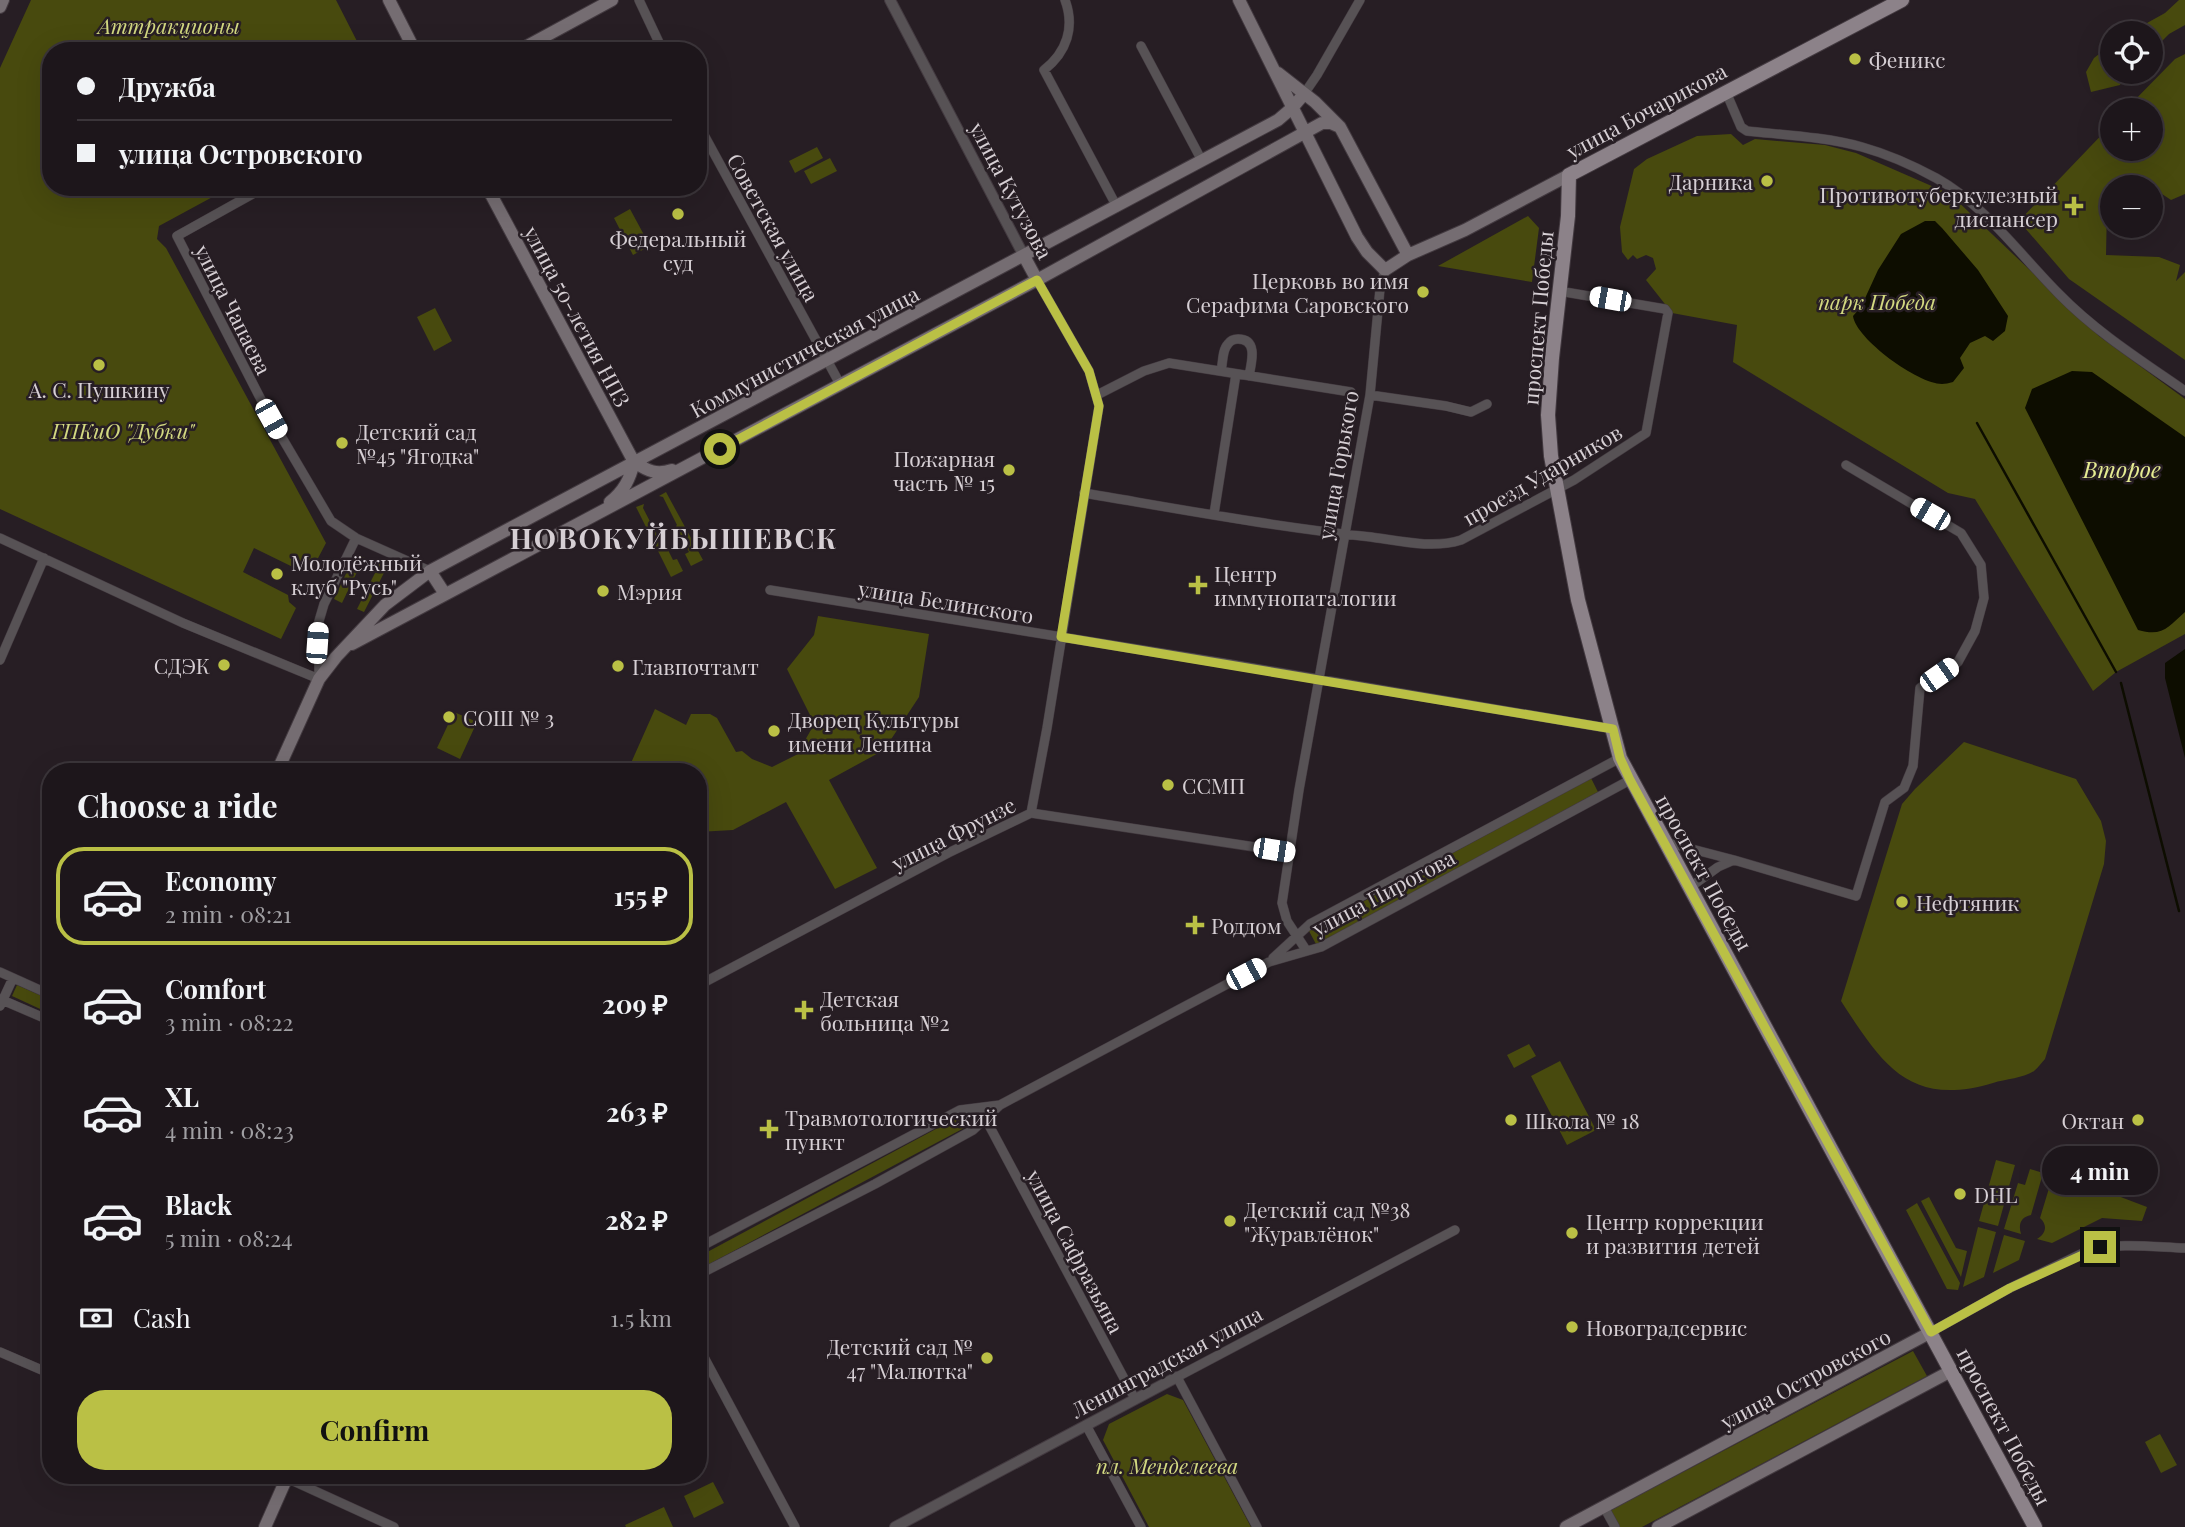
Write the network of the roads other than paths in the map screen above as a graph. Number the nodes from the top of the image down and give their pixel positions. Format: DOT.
graph roads {
  1 [pos="3,0"];
  2 [pos="389,0"];
  3 [pos="612,0"];
  4 [pos="639,0"];
  5 [pos="890,0"];
  6 [pos="1065,0"];
  7 [pos="1239,0"];
  8 [pos="1360,0"];
  9 [pos="1902,0"];
  10 [pos="0,7"];
  11 [pos="410,42"];
  12 [pos="535,42"];
  13 [pos="659,42"];
  14 [pos="1141,46"];
  15 [pos="1276,72"];
  16 [pos="1318,75"];
  17 [pos="1726,92"];
  18 [pos="1304,94"];
  19 [pos="1315,102"];
  20 [pos="1292,108"];
  21 [pos="1340,127"];
  22 [pos="1304,134"];
  23 [pos="707,140"];
  24 [pos="1201,159"];
  25 [pos="1569,175"];
  26 [pos="249,196"];
  27 [pos="492,196"];
  28 [pos="1117,207"];
  29 [pos="1408,255"];
  30 [pos="1024,256"];
  31 [pos="1385,270"];
  32 [pos="1037,280"];
  33 [pos="1559,291"];
  34 [pos="827,359"];
  35 [pos="1221,371"];
  36 [pos="1237,374"];
  37 [pos="1249,376"];
  38 [pos="840,384"];
  39 [pos="2185,391"];
  40 [pos="1351,392"];
  41 [pos="1370,395"];
  42 [pos="1097,396"];
  43 [pos="1486,404"];
  44 [pos="700,459"];
  45 [pos="634,462"];
  46 [pos="1846,465"];
  47 [pos="1557,489"];
  48 [pos="1084,493"];
  49 [pos="1214,514"];
  50 [pos="591,518"];
  51 [pos="1345,535"];
  52 [pos="0,538"];
  53 [pos="356,538"];
  54 [pos="44,558"];
  55 [pos="430,571"];
  56 [pos="770,590"];
  57 [pos="445,594"];
  58 [pos="1061,637"];
  59 [pos="348,645"];
  60 [pos="0,660"];
  61 [pos="319,679"];
  62 [pos="1320,679"];
  63 [pos="1613,729"];
  64 [pos="1620,758"];
  65 [pos="281,763"];
  66 [pos="1630,780"];
  67 [pos="1031,813"];
  68 [pos="1665,842"];
  69 [pos="1288,852"];
  70 [pos="1734,860"];
  71 [pos="1689,888"];
  72 [pos="1296,936"];
  73 [pos="1306,950"];
  74 [pos="1269,962"];
  75 [pos="0,972"];
  76 [pos="13,978"];
  77 [pos="707,978"];
  78 [pos="42,991"];
  79 [pos="1,1001"];
  80 [pos="42,1017"];
  81 [pos="1000,1105"];
  82 [pos="979,1107"];
  83 [pos="986,1119"];
  84 [pos="1455,1230"];
  85 [pos="707,1243"];
  86 [pos="2185,1248"];
  87 [pos="707,1270"];
  88 [pos="1931,1332"];
  89 [pos="0,1352"];
  90 [pos="707,1363"];
  91 [pos="42,1370"];
  92 [pos="1951,1371"];
  93 [pos="1177,1377"];
  94 [pos="1135,1399"];
  95 [pos="1086,1425"];
  96 [pos="282,1484"];
  97 [pos="302,1484"];
  98 [pos="1604,1507"];
  99 [pos="265,1527"];
  100 [pos="394,1527"];
  101 [pos="794,1527"];
  102 [pos="895,1527"];
  103 [pos="1141,1527"];
  104 [pos="1257,1527"];
  105 [pos="1566,1527"];
  106 [pos="1615,1527"];
  107 [pos="1658,1527"];
  108 [pos="2035,1527"];
  1 -- 10 [label="main road"];
  2 -- 11 [label="main road"];
  3 -- 12 [label="main road"];
  4 -- 13 [label="street"];
  5 -- 30 [label="street, улица Кутузова"];
  6 -- 28 [label="street"];
  7 -- 15 [label="main road"];
  8 -- 16 [label="street"];
  9 -- 17 [label="main road, улица Бочарикова"];
  14 -- 24 [label="street"];
  15 -- 18 [label="main road"];
  15 -- 20 [label="main road"];
  16 -- 18 [label="street"];
  16 -- 19 [label="street"];
  17 -- 25 [label="main road, улица Бочарикова"];
  17 -- 39 [label="street"];
  18 -- 19 [label="main road"];
  18 -- 20 [label="main road, Коммунистическая улица"];
  19 -- 21 [label="main road"];
  19 -- 22 [label="main road"];
  20 -- 22 [label="main road"];
  20 -- 24 [label="main road, Коммунистическая улица"];
  21 -- 22 [label="main road, Коммунистическая улица"];
  21 -- 29 [label="main road"];
  22 -- 31 [label="main road"];
  22 -- 32 [label="main road, Коммунистическая улица"];
  23 -- 34 [label="street, Советская улица"];
  24 -- 28 [label="main road, Коммунистическая улица"];
  25 -- 29 [label="main road, улица Бочарикова"];
  25 -- 33 [label="main road, проспект Победы"];
  26 -- 53 [label="street, улица Чапаева"];
  27 -- 45 [label="main road, улица 50-летия НПЗ"];
  28 -- 30 [label="main road, Коммунистическая улица"];
  29 -- 31 [label="main road, улица Бочарикова"];
  30 -- 32 [label="main road, улица Кутузова"];
  30 -- 34 [label="main road, Коммунистическая улица"];
  31 -- 41 [label="street, улица Горького"];
  32 -- 38 [label="main road, Коммунистическая улица"];
  32 -- 42 [label="street, улица Кутузова"];
  33 -- 47 [label="main road, проспект Победы"];
  33 -- 47 [label="street, проезд Ударников"];
  34 -- 38 [label="street, Советская улица"];
  34 -- 45 [label="main road, Коммунистическая улица"];
  35 -- 36 [label="street"];
  35 -- 37 [label="street"];
  35 -- 42 [label="street"];
  36 -- 37 [label="street"];
  36 -- 49 [label="street"];
  37 -- 40 [label="street"];
  38 -- 44 [label="main road, Коммунистическая улица"];
  41 -- 43 [label="street"];
  41 -- 51 [label="street, улица Горького"];
  42 -- 48 [label="street, улица Кутузова"];
  44 -- 45 [label="main road"];
  44 -- 50 [label="main road, Коммунистическая улица"];
  45 -- 50 [label="main road"];
  45 -- 55 [label="main road, Коммунистическая улица"];
  46 -- 70 [label="street"];
  47 -- 51 [label="street, проезд Ударников"];
  47 -- 63 [label="main road, проспект Победы"];
  48 -- 49 [label="street, проезд Ударников"];
  48 -- 58 [label="street, улица Кутузова"];
  49 -- 51 [label="street, проезд Ударников"];
  50 -- 57 [label="main road, Коммунистическая улица"];
  51 -- 62 [label="street, улица Горького"];
  52 -- 54 [label="street"];
  53 -- 55 [label="street, улица Чапаева"];
  53 -- 61 [label="street"];
  54 -- 60 [label="street"];
  54 -- 61 [label="street"];
  55 -- 57 [label="main road"];
  55 -- 59 [label="main road, Коммунистическая улица"];
  56 -- 58 [label="street, улица Белинского"];
  57 -- 59 [label="main road, Коммунистическая улица"];
  58 -- 62 [label="street, улица Белинского"];
  58 -- 67 [label="street, улица Кутузова"];
  59 -- 61 [label="main road, Коммунистическая улица"];
  61 -- 65 [label="main road, Коммунистическая улица"];
  62 -- 63 [label="street, улица Белинского"];
  62 -- 69 [label="street, улица Горького"];
  63 -- 64 [label="main road, проспект Победы"];
  64 -- 66 [label="main road, проспект Победы"];
  64 -- 72 [label="street, улица Пирогова"];
  66 -- 68 [label="main road, проспект Победы"];
  66 -- 73 [label="street, улица Пирогова"];
  67 -- 69 [label="street, улица Фрунзе"];
  67 -- 77 [label="street, улица Фрунзе"];
  68 -- 70 [label="street"];
  68 -- 71 [label="main road, проспект Победы"];
  69 -- 72 [label="street, улица Горького"];
  70 -- 71 [label="street"];
  71 -- 88 [label="main road, проспект Победы"];
  72 -- 73 [label="street, улица Горького"];
  72 -- 74 [label="street, улица Пирогова"];
  73 -- 74 [label="street, улица Пирогова"];
  74 -- 81 [label="street, улица Пирогова"];
  75 -- 76 [label="street"];
  76 -- 78 [label="street"];
  76 -- 79 [label="street"];
  79 -- 80 [label="street"];
  81 -- 82 [label="street, улица Пирогова"];
  81 -- 83 [label="street, улица Пирогова"];
  82 -- 83 [label="street, улица Сафразьяна"];
  82 -- 85 [label="street, улица Пирогова"];
  83 -- 87 [label="street, улица Пирогова"];
  83 -- 94 [label="street, улица Сафразьяна"];
  84 -- 93 [label="street, Ленинградская улица"];
  86 -- 88 [label="street, улица Островского"];
  88 -- 92 [label="main road, проспект Победы"];
  88 -- 98 [label="main road, улица Островского"];
  89 -- 91 [label="street"];
  90 -- 101 [label="street"];
  92 -- 107 [label="main road"];
  92 -- 108 [label="main road, проспект Победы"];
  93 -- 94 [label="street, Ленинградская улица"];
  93 -- 104 [label="street"];
  94 -- 95 [label="street, Ленинградская улица"];
  95 -- 102 [label="street, Ленинградская улица"];
  95 -- 103 [label="street"];
  96 -- 99 [label="main road"];
  97 -- 100 [label="street"];
  98 -- 105 [label="main road, улица Островского"];
  98 -- 106 [label="street"];
}
